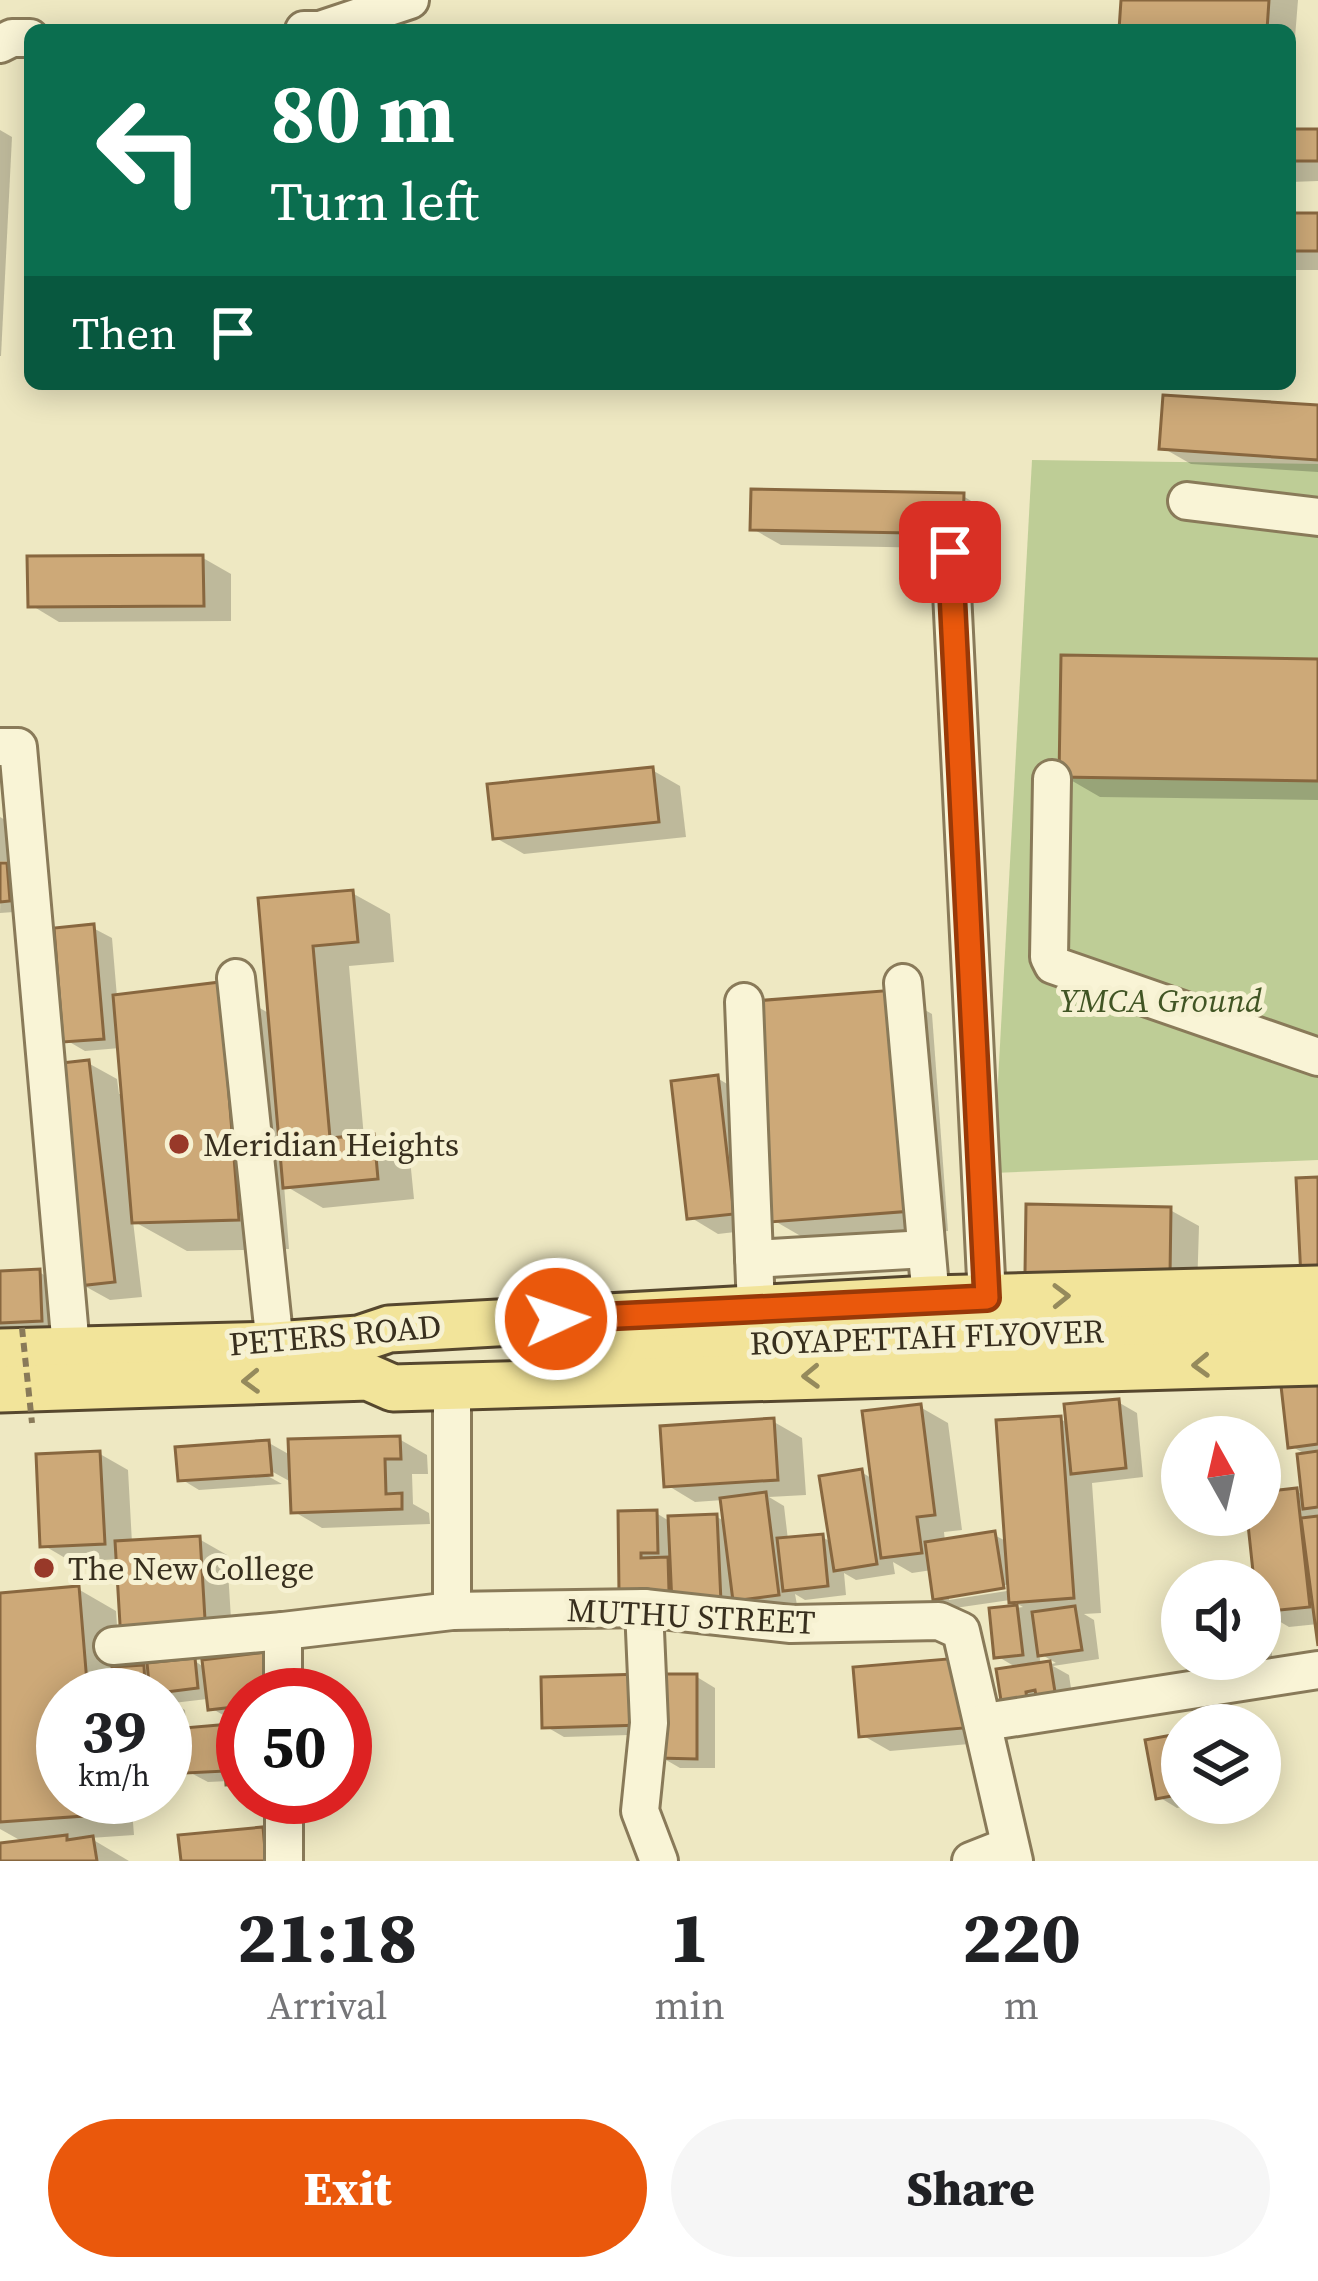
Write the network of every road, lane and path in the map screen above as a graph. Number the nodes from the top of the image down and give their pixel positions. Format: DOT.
graph roads {
  1 [pos="410,0"];
  2 [pos="338,24"];
  3 [pos="1186,501"];
  4 [pos="1318,517"];
  5 [pos="950,552"];
  6 [pos="0,746"];
  7 [pos="1052,779"];
  8 [pos="236,978"];
  9 [pos="904,983"];
  10 [pos="744,1002"];
  11 [pos="1318,1057"];
  12 [pos="926,1249"];
  13 [pos="754,1259"];
  14 [pos="1318,1289"];
  15 [pos="987,1298"];
  16 [pos="931,1299"];
  17 [pos="756,1308"];
  18 [pos="1318,1321"];
  19 [pos="11,1340"];
  20 [pos="275,1345"];
  21 [pos="70,1348"];
  22 [pos="363,1358"];
  23 [pos="1318,1362"];
  24 [pos="458,1370"];
  25 [pos="0,1389"];
  26 [pos="32,1423"];
  27 [pos="644,1608"];
  28 [pos="452,1610"];
  29 [pos="283,1631"];
  30 [pos="112,1646"];
  31 [pos="283,1668"];
  32 [pos="1318,1670"];
  33 [pos="985,1722"];
  34 [pos="284,1824"];
  35 [pos="1011,1853"];
  36 [pos="284,1861"];
  37 [pos="659,1861"];
  38 [pos="971,1861"];
  1 -- 2 [label="street"];
  3 -- 4 [label="street"];
  5 -- 15 [label="street"];
  6 -- 21 [label="street"];
  7 -- 11 [label="street"];
  8 -- 20 [label="street"];
  9 -- 12 [label="street"];
  10 -- 13 [label="street"];
  12 -- 13 [label="street"];
  12 -- 16 [label="street"];
  13 -- 17 [label="street"];
  15 -- 14 [label="main road, PETERS ROAD, one-way"];
  15 -- 16 [label="main road, PETERS ROAD"];
  16 -- 17 [label="main road, PETERS ROAD"];
  17 -- 22 [label="main road, PETERS ROAD"];
  18 -- 24 [label="main road, ROYAPETTAH FLYOVER"];
  19 -- 21 [label="main road, PETERS ROAD"];
  19 -- 26 [label="path, bridge"];
  20 -- 21 [label="main road, PETERS ROAD"];
  20 -- 22 [label="main road, PETERS ROAD"];
  22 -- 24 [label="main road, ROYAPETTAH FLYOVER"];
  22 -- 25 [label="main road, PETERS ROAD, one-way"];
  23 -- 24 [label="main road, PETERS ROAD, one-way"];
  24 -- 28 [label="street"];
  27 -- 28 [label="street, MUTHU STREET"];
  27 -- 33 [label="street, MUTHU STREET"];
  27 -- 37 [label="street"];
  28 -- 29 [label="street, MUTHU STREET"];
  29 -- 30 [label="street, MUTHU STREET"];
  29 -- 31 [label="street"];
  32 -- 33 [label="street"];
  33 -- 35 [label="street, MUTHU STREET"];
  34 -- 36 [label="street"];
  35 -- 38 [label="street"];
}
